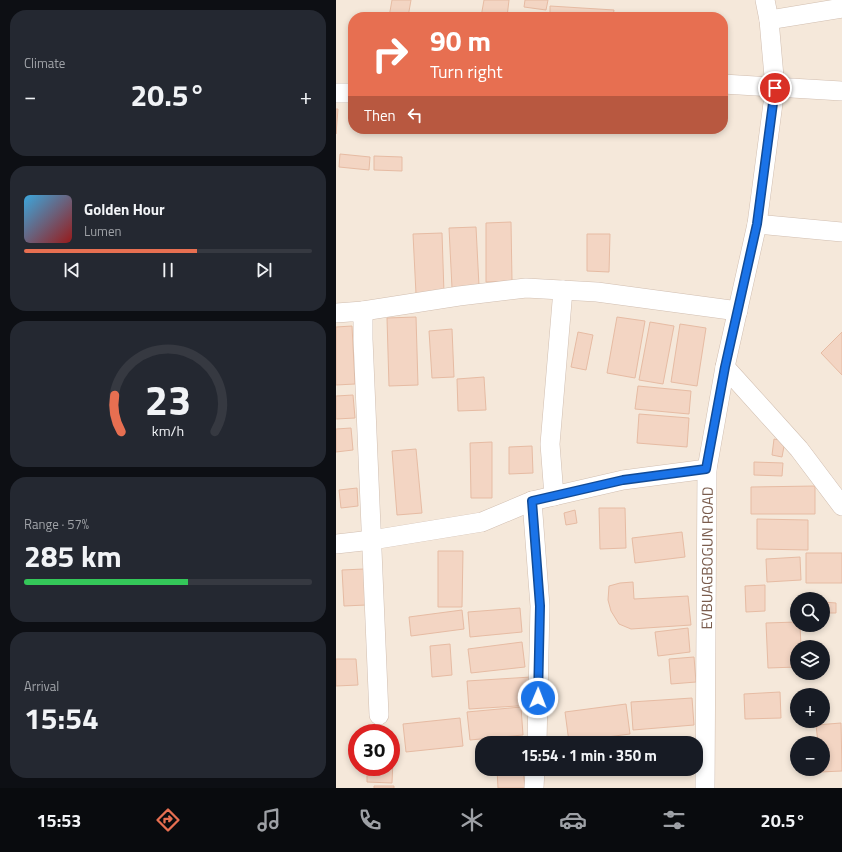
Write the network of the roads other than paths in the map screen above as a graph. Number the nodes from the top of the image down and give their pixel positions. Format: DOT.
graph roads {
  1 [pos="765,0"];
  2 [pos="842,8"];
  3 [pos="769,20"];
  4 [pos="728,84"];
  5 [pos="775,88"];
  6 [pos="842,91"];
  7 [pos="336,93"];
  8 [pos="348,93"];
  9 [pos="757,224"];
  10 [pos="842,232"];
  11 [pos="563,290"];
  12 [pos="363,311"];
  13 [pos="738,311"];
  14 [pos="336,313"];
  15 [pos="725,367"];
  16 [pos="706,469"];
  17 [pos="554,496"];
  18 [pos="532,501"];
  19 [pos="842,506"];
  20 [pos="372,540"];
  21 [pos="336,544"];
  22 [pos="379,715"];
  23 [pos="536,736"];
  24 [pos="535,776"];
  25 [pos="534,788"];
  26 [pos="705,788"];
  1 -- 3 [label="street, EVBUAGBOGUN ROAD"];
  2 -- 3 [label="street"];
  3 -- 5 [label="street, EVBUAGBOGUN ROAD"];
  4 -- 5 [label="street"];
  5 -- 6 [label="street"];
  5 -- 9 [label="street, EVBUAGBOGUN ROAD"];
  7 -- 8 [label="street"];
  9 -- 10 [label="street"];
  9 -- 13 [label="street, EVBUAGBOGUN ROAD"];
  11 -- 12 [label="street"];
  11 -- 13 [label="street"];
  11 -- 17 [label="street"];
  12 -- 14 [label="street"];
  12 -- 20 [label="street"];
  13 -- 15 [label="street, EVBUAGBOGUN ROAD"];
  15 -- 16 [label="street, EVBUAGBOGUN ROAD"];
  15 -- 19 [label="street"];
  16 -- 17 [label="street"];
  16 -- 26 [label="street, EVBUAGBOGUN ROAD"];
  17 -- 18 [label="street"];
  18 -- 20 [label="street"];
  18 -- 23 [label="street"];
  20 -- 21 [label="street"];
  20 -- 22 [label="street"];
  24 -- 25 [label="street"];
}
